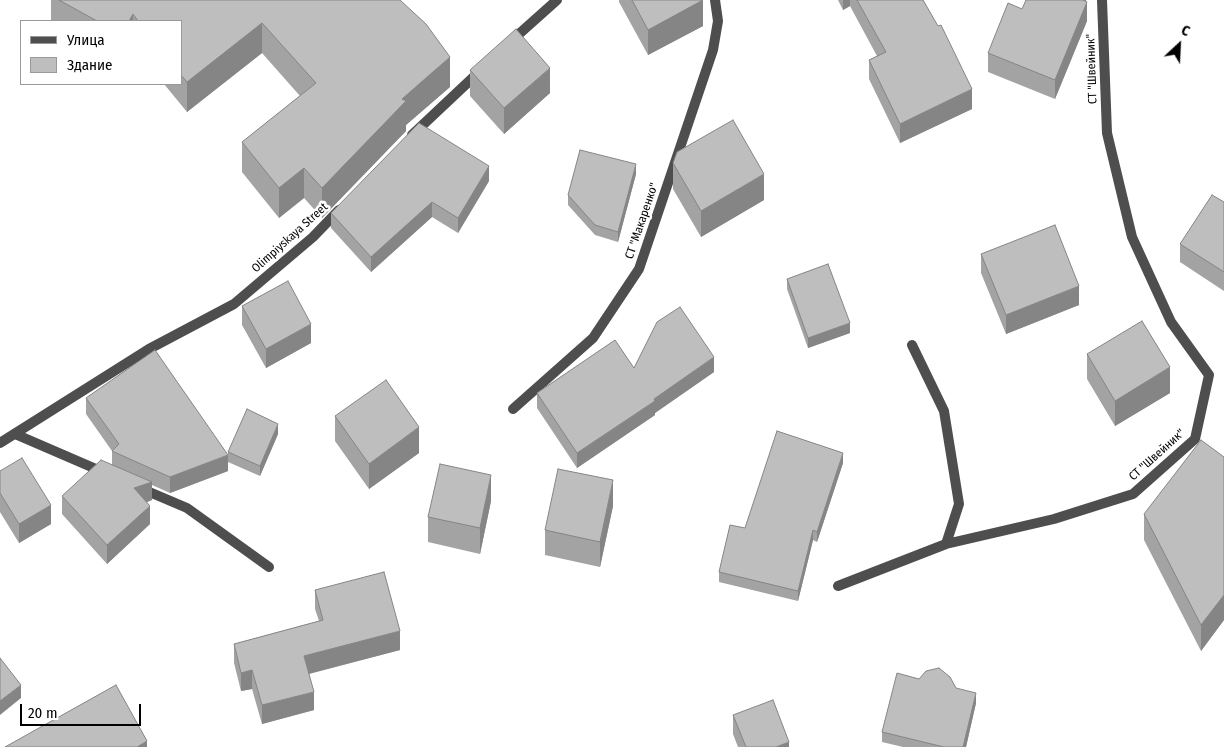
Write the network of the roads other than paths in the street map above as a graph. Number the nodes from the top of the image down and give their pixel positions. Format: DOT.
graph roads {
  1 [pos="557,0"];
  2 [pos="715,0"];
  3 [pos="1102,0"];
  4 [pos="502,50"];
  5 [pos="488,63"];
  6 [pos="406,142"];
  7 [pos="346,203"];
  8 [pos="912,345"];
  9 [pos="513,409"];
  10 [pos="15,434"];
  11 [pos="0,443"];
  12 [pos="114,477"];
  13 [pos="132,485"];
  14 [pos="946,544"];
  15 [pos="269,567"];
  16 [pos="838,586"];
  1 -- 4 [label="street"];
  2 -- 9 [label="street, СТ \"Макаренко\""];
  3 -- 14 [label="street, СТ \"Швейник\""];
  5 -- 6 [label="street"];
  7 -- 10 [label="street, Olimpiyskaya Street"];
  8 -- 14 [label="street"];
  10 -- 11 [label="street, Olimpiyskaya Street"];
  10 -- 12 [label="street"];
  13 -- 15 [label="street"];
  14 -- 16 [label="street, СТ \"Швейник\""];
}
